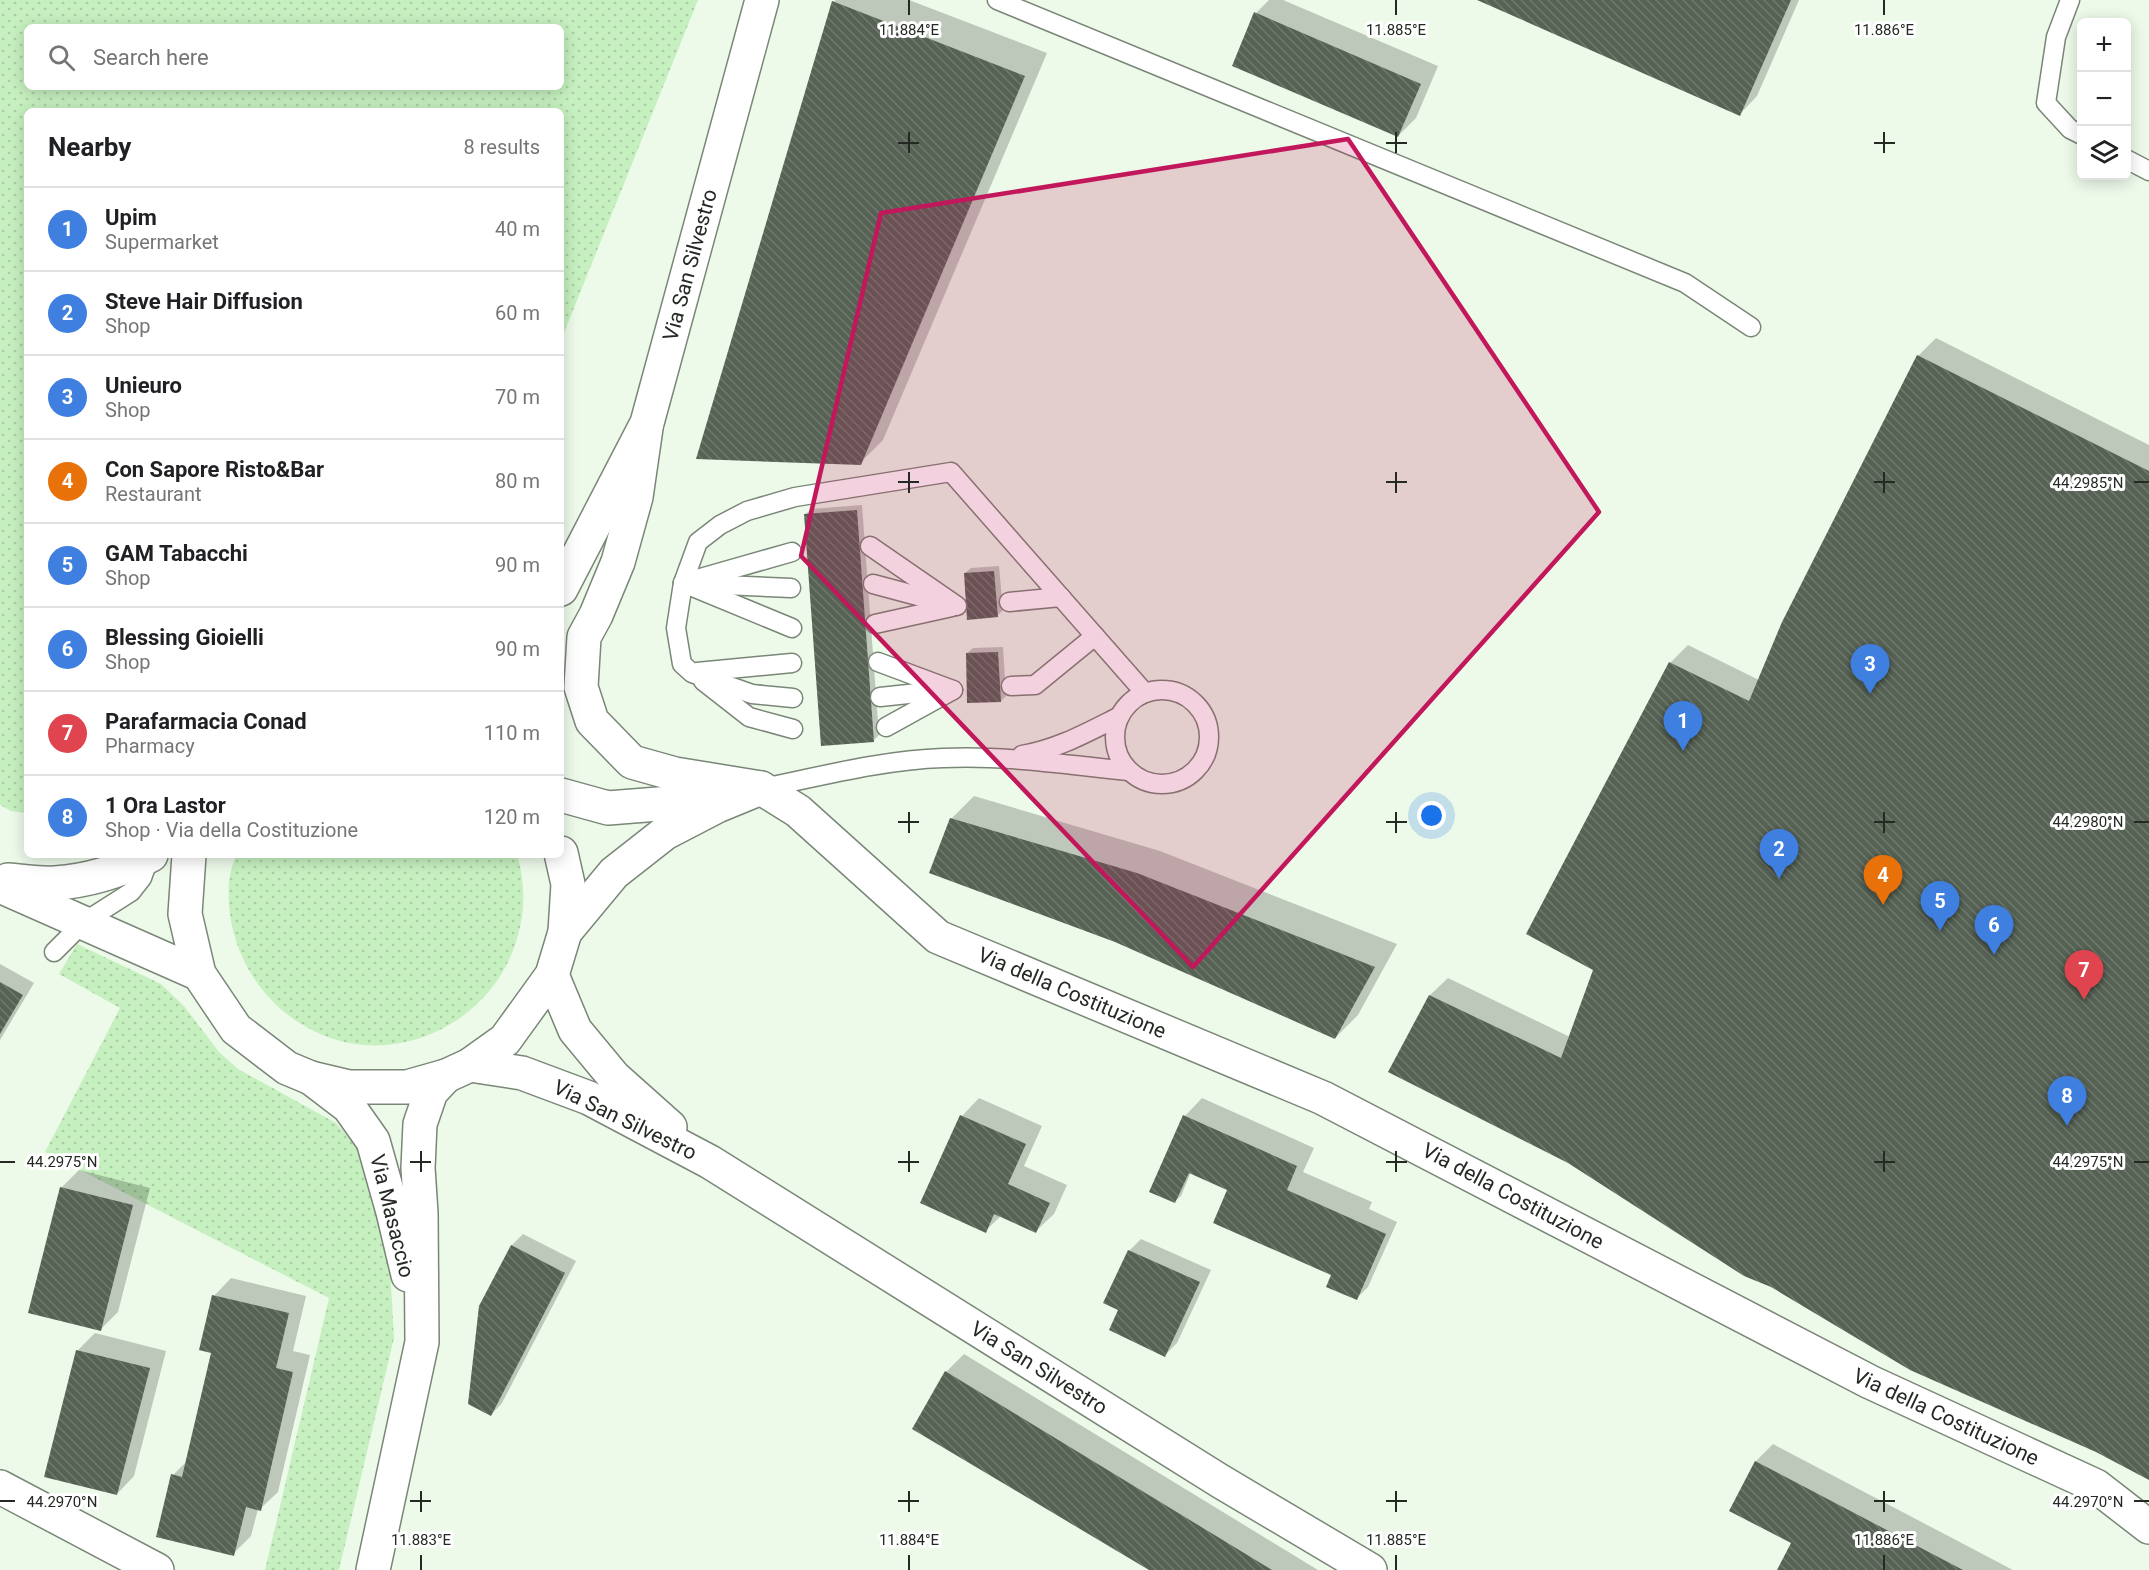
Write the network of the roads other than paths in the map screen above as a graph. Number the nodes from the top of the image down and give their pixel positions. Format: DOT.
graph roads {
  1 [pos="762,0"];
  2 [pos="997,0"];
  3 [pos="2070,0"];
  4 [pos="2077,132"];
  5 [pos="2131,161"];
  6 [pos="2149,171"];
  7 [pos="1751,327"];
  8 [pos="647,423"];
  9 [pos="595,522"];
  10 [pos="870,546"];
  11 [pos="792,552"];
  12 [pos="564,553"];
  13 [pos="564,583"];
  14 [pos="683,583"];
  15 [pos="873,584"];
  16 [pos="791,588"];
  17 [pos="1061,597"];
  18 [pos="1009,602"];
  19 [pos="957,606"];
  20 [pos="875,624"];
  21 [pos="792,628"];
  22 [pos="1095,636"];
  23 [pos="878,662"];
  24 [pos="792,663"];
  25 [pos="693,673"];
  26 [pos="1011,686"];
  27 [pos="954,690"];
  28 [pos="1145,693"];
  29 [pos="880,697"];
  30 [pos="794,698"];
  31 [pos="1120,716"];
  32 [pos="886,727"];
  33 [pos="793,729"];
  34 [pos="1001,759"];
  35 [pos="1129,771"];
  36 [pos="761,788"];
  37 [pos="564,796"];
  38 [pos="145,858"];
  39 [pos="149,858"];
  40 [pos="189,858"];
  41 [pos="562,858"];
  42 [pos="0,880"];
  43 [pos="0,886"];
  44 [pos="84,922"];
  45 [pos="565,932"];
  46 [pos="54,952"];
  47 [pos="199,974"];
  48 [pos="552,975"];
  49 [pos="458,1071"];
  50 [pos="312,1078"];
  51 [pos="710,1162"];
  52 [pos="422,1342"];
  53 [pos="0,1487"];
  54 [pos="2149,1527"];
  55 [pos="157,1570"];
  56 [pos="373,1570"];
  57 [pos="1370,1570"];
  1 -- 8 [label="street, Via San Silvestro"];
  2 -- 7 [label="lane"];
  3 -- 4 [label="lane"];
  5 -- 6 [label="lane"];
  8 -- 9 [label="street, Via San Silvestro"];
  8 -- 36 [label="street, Via della Costituzione"];
  9 -- 12 [label="street, Via San Silvestro"];
  9 -- 13 [label="street, Via San Silvestro"];
  10 -- 19 [label="lane"];
  11 -- 14 [label="lane"];
  14 -- 16 [label="lane"];
  14 -- 17 [label="lane"];
  14 -- 21 [label="lane"];
  14 -- 25 [label="lane"];
  15 -- 19 [label="lane"];
  17 -- 18 [label="lane"];
  17 -- 22 [label="lane"];
  19 -- 20 [label="lane"];
  22 -- 26 [label="lane"];
  22 -- 28 [label="lane"];
  23 -- 27 [label="lane"];
  24 -- 25 [label="lane"];
  25 -- 30 [label="lane"];
  25 -- 33 [label="lane"];
  27 -- 29 [label="lane"];
  27 -- 32 [label="lane"];
  28 -- 31 [label="lane"];
  28 -- 35 [label="lane"];
  31 -- 34 [label="lane"];
  31 -- 35 [label="lane"];
  34 -- 35 [label="lane"];
  34 -- 36 [label="lane"];
  36 -- 37 [label="street"];
  36 -- 45 [label="street"];
  36 -- 54 [label="street, Via della Costituzione"];
  38 -- 42 [label="street"];
  39 -- 44 [label="lane"];
  40 -- 47 [label="street"];
  41 -- 45 [label="street"];
  43 -- 44 [label="street"];
  44 -- 46 [label="lane"];
  44 -- 47 [label="street"];
  45 -- 48 [label="street"];
  47 -- 50 [label="street"];
  48 -- 49 [label="street"];
  48 -- 51 [label="street, Via San Silvestro"];
  49 -- 50 [label="street"];
  49 -- 51 [label="street, Via San Silvestro"];
  49 -- 52 [label="street, Via Masaccio"];
  50 -- 52 [label="street, Via Masaccio"];
  51 -- 57 [label="street, Via San Silvestro"];
  52 -- 56 [label="street, Via Masaccio"];
  53 -- 55 [label="street"];
}
